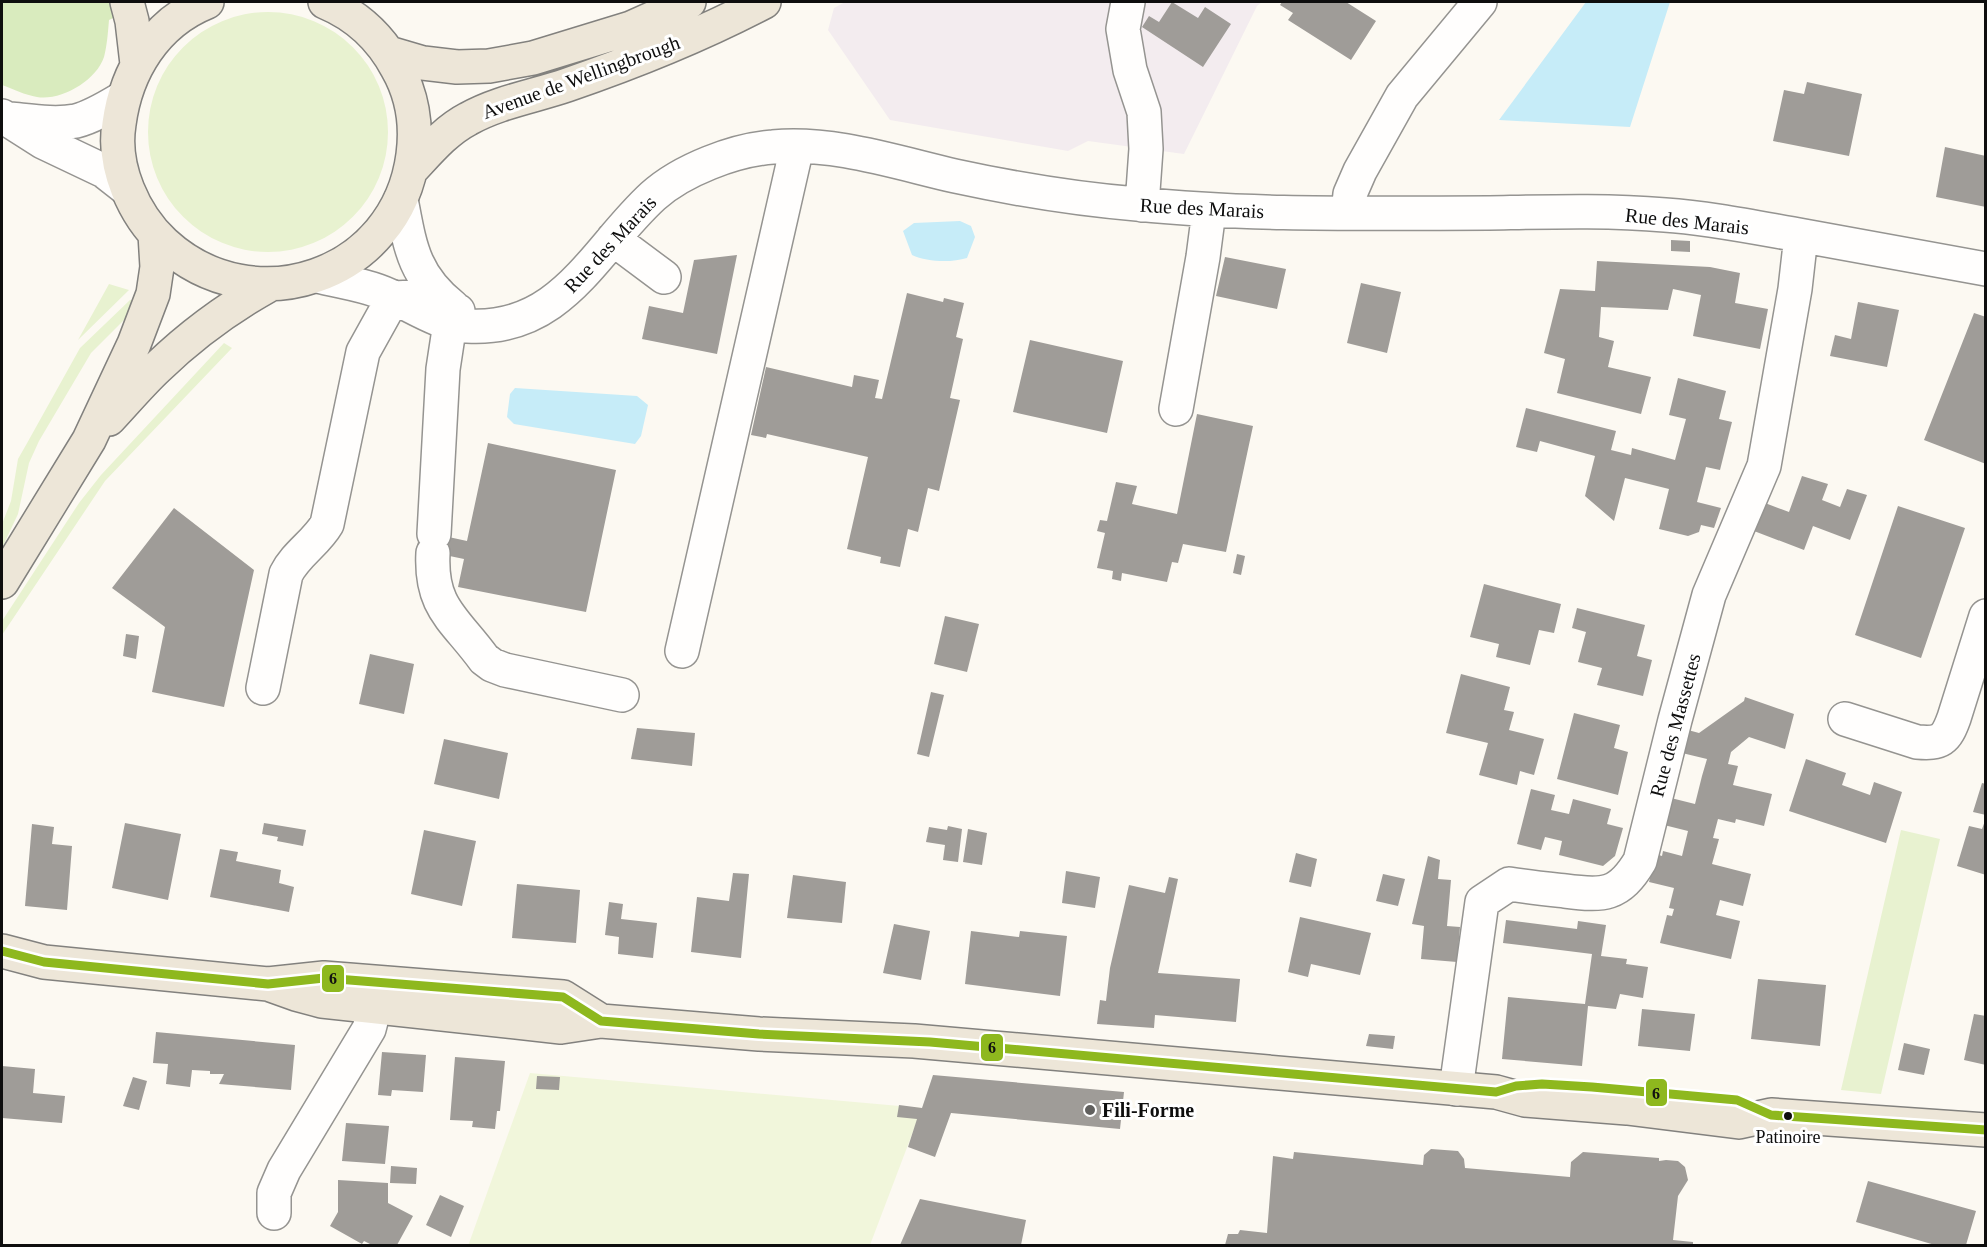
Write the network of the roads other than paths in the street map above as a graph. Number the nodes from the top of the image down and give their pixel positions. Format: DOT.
graph roads {
  1 [pos="127,2"];
  2 [pos="207,2"];
  3 [pos="325,2"];
  4 [pos="689,2"];
  5 [pos="764,2"];
  6 [pos="1128,2"];
  7 [pos="1480,2"];
  8 [pos="389,53"];
  9 [pos="137,64"];
  10 [pos="123,99"];
  11 [pos="4,117"];
  12 [pos="797,147"];
  13 [pos="406,185"];
  14 [pos="127,189"];
  15 [pos="1142,205"];
  16 [pos="1209,210"];
  17 [pos="1348,213"];
  18 [pos="155,234"];
  19 [pos="1801,236"];
  20 [pos="613,239"];
  21 [pos="1986,269"];
  22 [pos="318,276"];
  23 [pos="664,277"];
  24 [pos="269,285"];
  25 [pos="393,298"];
  26 [pos="458,314"];
  27 [pos="1176,410"];
  28 [pos="90,440"];
  29 [pos="2,582"];
  30 [pos="1986,616"];
  31 [pos="682,651"];
  32 [pos="263,688"];
  33 [pos="622,695"];
  34 [pos="1845,719"];
  35 [pos="2,951"];
  36 [pos="44,962"];
  37 [pos="2,964"];
  38 [pos="268,984"];
  39 [pos="375,1006"];
  40 [pos="601,1021"];
  41 [pos="1456,1089"];
  42 [pos="1986,1130"];
  43 [pos="274,1213"];
  1 -- 9 [label="main road"];
  2 -- 9 [label="main road"];
  3 -- 8 [label="main road"];
  4 -- 8 [label="main road, Avenue de Wellingbrough"];
  5 -- 13 [label="main road, Avenue de Wellingbrough"];
  6 -- 15 [label="street"];
  7 -- 17 [label="street"];
  8 -- 13 [label="main road"];
  9 -- 10 [label="main road"];
  10 -- 11 [label="street"];
  10 -- 14 [label="main road"];
  11 -- 14 [label="street"];
  12 -- 15 [label="street, Rue des Marais"];
  12 -- 20 [label="street, Rue des Marais"];
  12 -- 31 [label="street"];
  13 -- 22 [label="main road"];
  13 -- 26 [label="street"];
  14 -- 18 [label="main road"];
  15 -- 16 [label="street, Rue des Marais"];
  16 -- 17 [label="street, Rue des Marais"];
  16 -- 27 [label="street"];
  17 -- 19 [label="street, Rue des Marais"];
  18 -- 24 [label="main road"];
  18 -- 28 [label="main road"];
  19 -- 21 [label="street, Rue des Marais"];
  19 -- 41 [label="street, Rue des Massettes"];
  20 -- 23 [label="street"];
  20 -- 26 [label="street, Rue des Marais"];
  22 -- 24 [label="main road"];
  22 -- 25 [label="street"];
  24 -- 28 [label="main road"];
  25 -- 26 [label="street"];
  25 -- 32 [label="street"];
  26 -- 33 [label="street"];
  28 -- 29 [label="main road"];
  30 -- 34 [label="street"];
  35 -- 36 [label="main road"];
  36 -- 37 [label="main road"];
  36 -- 38 [label="main road"];
  38 -- 39 [label="main road"];
  38 -- 40 [label="main road"];
  39 -- 40 [label="main road"];
  39 -- 43 [label="street"];
  40 -- 41 [label="main road"];
  41 -- 42 [label="main road"];
}
